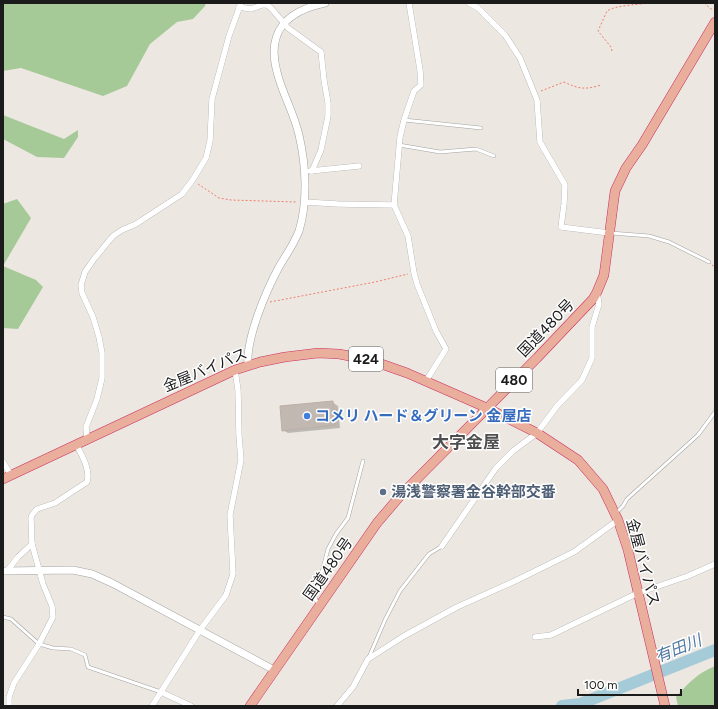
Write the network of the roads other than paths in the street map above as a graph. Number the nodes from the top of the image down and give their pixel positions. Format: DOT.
graph roads {
  1 [pos="325,3"];
  2 [pos="409,3"];
  3 [pos="469,3"];
  4 [pos="240,5"];
  5 [pos="715,22"];
  6 [pos="284,24"];
  7 [pos="404,120"];
  8 [pos="481,128"];
  9 [pos="399,145"];
  10 [pos="494,156"];
  11 [pos="359,166"];
  12 [pos="312,171"];
  13 [pos="304,172"];
  14 [pos="304,202"];
  15 [pos="394,205"];
  16 [pos="609,233"];
  17 [pos="709,262"];
  18 [pos="597,292"];
  19 [pos="248,366"];
  20 [pos="235,370"];
  21 [pos="426,381"];
  22 [pos="487,408"];
  23 [pos="715,412"];
  24 [pos="537,433"];
  25 [pos="88,438"];
  26 [pos="76,444"];
  27 [pos="363,461"];
  28 [pos="3,462"];
  29 [pos="7,477"];
  30 [pos="617,517"];
  31 [pos="32,544"];
  32 [pos="442,546"];
  33 [pos="715,564"];
  34 [pos="5,571"];
  35 [pos="40,571"];
  36 [pos="639,596"];
  37 [pos="319,606"];
  38 [pos="3,617"];
  39 [pos="200,630"];
  40 [pos="535,637"];
  41 [pos="39,644"];
  42 [pos="368,659"];
  43 [pos="274,670"];
  44 [pos="161,692"];
  45 [pos="9,706"];
  46 [pos="152,706"];
  47 [pos="191,706"];
  48 [pos="250,706"];
  49 [pos="337,706"];
  50 [pos="665,706"];
  1 -- 6 [label="street"];
  2 -- 7 [label="street"];
  3 -- 16 [label="street"];
  4 -- 6 [label="street"];
  4 -- 25 [label="street"];
  5 -- 16 [label="highway, 国道480号 / 480"];
  6 -- 12 [label="street"];
  6 -- 13 [label="street"];
  7 -- 8 [label="lane"];
  7 -- 9 [label="street"];
  9 -- 10 [label="lane"];
  9 -- 15 [label="street"];
  11 -- 12 [label="street"];
  12 -- 13 [label="street"];
  13 -- 14 [label="street"];
  14 -- 15 [label="street"];
  14 -- 19 [label="street"];
  15 -- 21 [label="street"];
  16 -- 17 [label="lane"];
  16 -- 18 [label="highway, 国道480号 / 480"];
  18 -- 22 [label="highway, 国道480号 / 480"];
  18 -- 24 [label="street"];
  19 -- 20 [label="highway, 金屋バイパス / 424"];
  19 -- 21 [label="highway, 金屋バイパス / 424"];
  20 -- 25 [label="highway, 金屋バイパス / 424"];
  20 -- 39 [label="street"];
  21 -- 22 [label="highway, 金屋バイパス / 424"];
  22 -- 24 [label="highway, 金屋バイパス / 424"];
  22 -- 37 [label="highway, 国道480号 / 480"];
  23 -- 30 [label="lane"];
  24 -- 30 [label="highway, 金屋バイパス / 424"];
  24 -- 32 [label="street"];
  25 -- 26 [label="highway, 金屋バイパス / 424"];
  26 -- 29 [label="highway, 金屋バイパス / 424"];
  26 -- 31 [label="street"];
  27 -- 37 [label="lane"];
  28 -- 29 [label="street"];
  30 -- 36 [label="highway, 金屋バイパス / 424"];
  30 -- 42 [label="street"];
  31 -- 34 [label="street"];
  31 -- 35 [label="street"];
  32 -- 42 [label="lane"];
  33 -- 36 [label="street"];
  34 -- 35 [label="street"];
  35 -- 39 [label="street"];
  35 -- 41 [label="street"];
  36 -- 40 [label="street"];
  36 -- 50 [label="highway, 金屋バイパス / 424"];
  37 -- 43 [label="highway, 国道480号 / 480"];
  38 -- 41 [label="lane"];
  39 -- 43 [label="street"];
  39 -- 44 [label="street"];
  41 -- 44 [label="lane"];
  41 -- 45 [label="street"];
  42 -- 49 [label="street"];
  43 -- 48 [label="highway, 国道480号 / 480"];
  44 -- 46 [label="street"];
  44 -- 47 [label="street"];
}
